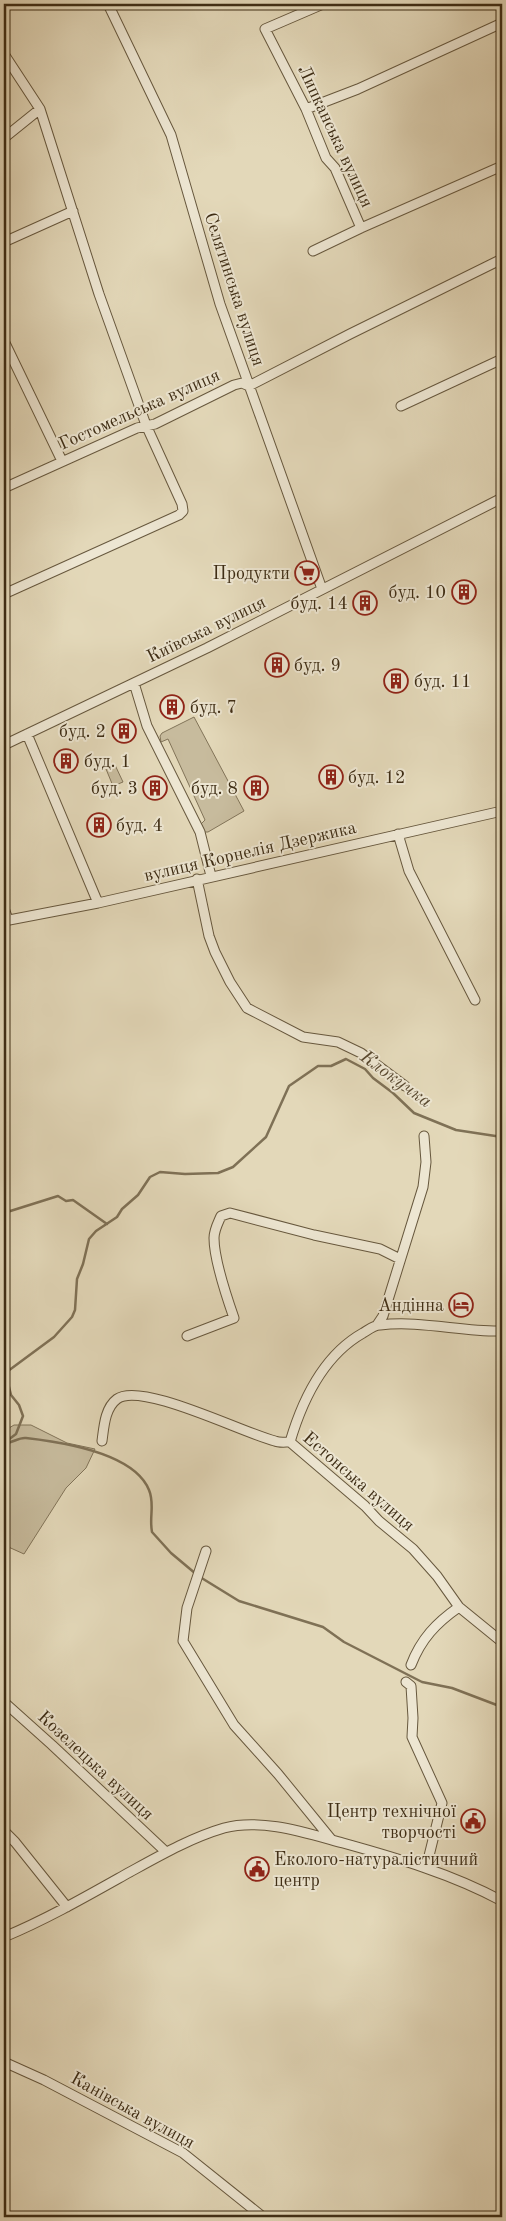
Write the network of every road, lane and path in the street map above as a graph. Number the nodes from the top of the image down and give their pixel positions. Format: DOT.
graph roads {
  1 [pos="108,4"];
  2 [pos="323,4"];
  3 [pos="502,23"];
  4 [pos="4,54"];
  5 [pos="40,109"];
  6 [pos="306,110"];
  7 [pos="4,138"];
  8 [pos="502,166"];
  9 [pos="73,211"];
  10 [pos="361,228"];
  11 [pos="4,242"];
  12 [pos="313,251"];
  13 [pos="502,259"];
  14 [pos="4,341"];
  15 [pos="502,359"];
  16 [pos="250,386"];
  17 [pos="401,406"];
  18 [pos="146,425"];
  19 [pos="62,461"];
  20 [pos="4,488"];
  21 [pos="502,498"];
  22 [pos="322,589"];
  23 [pos="4,594"];
  24 [pos="134,683"];
  25 [pos="27,734"];
  26 [pos="4,745"];
  27 [pos="502,811"];
  28 [pos="398,834"];
  29 [pos="211,876"];
  30 [pos="197,879"];
  31 [pos="98,902"];
  32 [pos="4,908"];
  33 [pos="6,921"];
  34 [pos="475,1000"];
  35 [pos="405,1086"];
  36 [pos="424,1136"];
  37 [pos="400,1259"];
  38 [pos="377,1325"];
  39 [pos="502,1330"];
  40 [pos="187,1336"];
  41 [pos="102,1441"];
  42 [pos="290,1442"];
  43 [pos="206,1551"];
  44 [pos="459,1607"];
  45 [pos="502,1642"];
  46 [pos="411,1665"];
  47 [pos="406,1682"];
  48 [pos="4,1702"];
  49 [pos="4,1831"];
  50 [pos="332,1839"];
  51 [pos="166,1852"];
  52 [pos="426,1868"];
  53 [pos="502,1901"];
  54 [pos="67,1907"];
  55 [pos="4,1937"];
  56 [pos="4,2062"];
  57 [pos="263,2217"];
  1 -- 16 [label="street, Селятинська вулиця"];
  2 -- 6 [label="street, Липканська вулиця"];
  3 -- 6 [label="street"];
  4 -- 5 [label="street"];
  5 -- 7 [label="street"];
  5 -- 9 [label="street"];
  6 -- 10 [label="street, Липканська вулиця"];
  8 -- 10 [label="street, Липканська вулиця"];
  9 -- 11 [label="street"];
  9 -- 18 [label="street"];
  10 -- 12 [label="street"];
  13 -- 16 [label="street, Гостомельська вулиця"];
  14 -- 19 [label="street"];
  15 -- 17 [label="street"];
  16 -- 18 [label="street, Гостомельська вулиця"];
  16 -- 22 [label="street, Селятинська вулиця"];
  18 -- 19 [label="street, Гостомельська вулиця"];
  18 -- 23 [label="street"];
  19 -- 20 [label="street, Гостомельська вулиця"];
  21 -- 22 [label="street, Київська вулиця"];
  22 -- 24 [label="street, Київська вулиця"];
  24 -- 25 [label="street, Київська вулиця"];
  24 -- 29 [label="street"];
  25 -- 26 [label="street, Київська вулиця"];
  25 -- 31 [label="street"];
  27 -- 28 [label="street, вулиця Корнелія Дзержика"];
  28 -- 29 [label="street, вулиця Корнелія Дзержика"];
  28 -- 34 [label="street"];
  29 -- 30 [label="street, вулиця Корнелія Дзержика"];
  30 -- 31 [label="street, вулиця Корнелія Дзержика"];
  30 -- 35 [label="street"];
  31 -- 33 [label="street, вулиця Корнелія Дзержика"];
  32 -- 33 [label="street"];
  36 -- 37 [label="street"];
  37 -- 38 [label="street"];
  37 -- 40 [label="street"];
  38 -- 39 [label="street"];
  38 -- 42 [label="street"];
  41 -- 42 [label="street, Естонська вулиця"];
  42 -- 44 [label="street, Естонська вулиця"];
  43 -- 50 [label="street"];
  44 -- 45 [label="street, Естонська вулиця"];
  44 -- 46 [label="street"];
  47 -- 52 [label="street"];
  48 -- 51 [label="street, Козелецька вулиця"];
  49 -- 54 [label="street"];
  50 -- 51 [label="street"];
  50 -- 52 [label="street"];
  51 -- 54 [label="street"];
  52 -- 53 [label="street"];
  54 -- 55 [label="street"];
  56 -- 57 [label="street, Канівська вулиця"];
}
